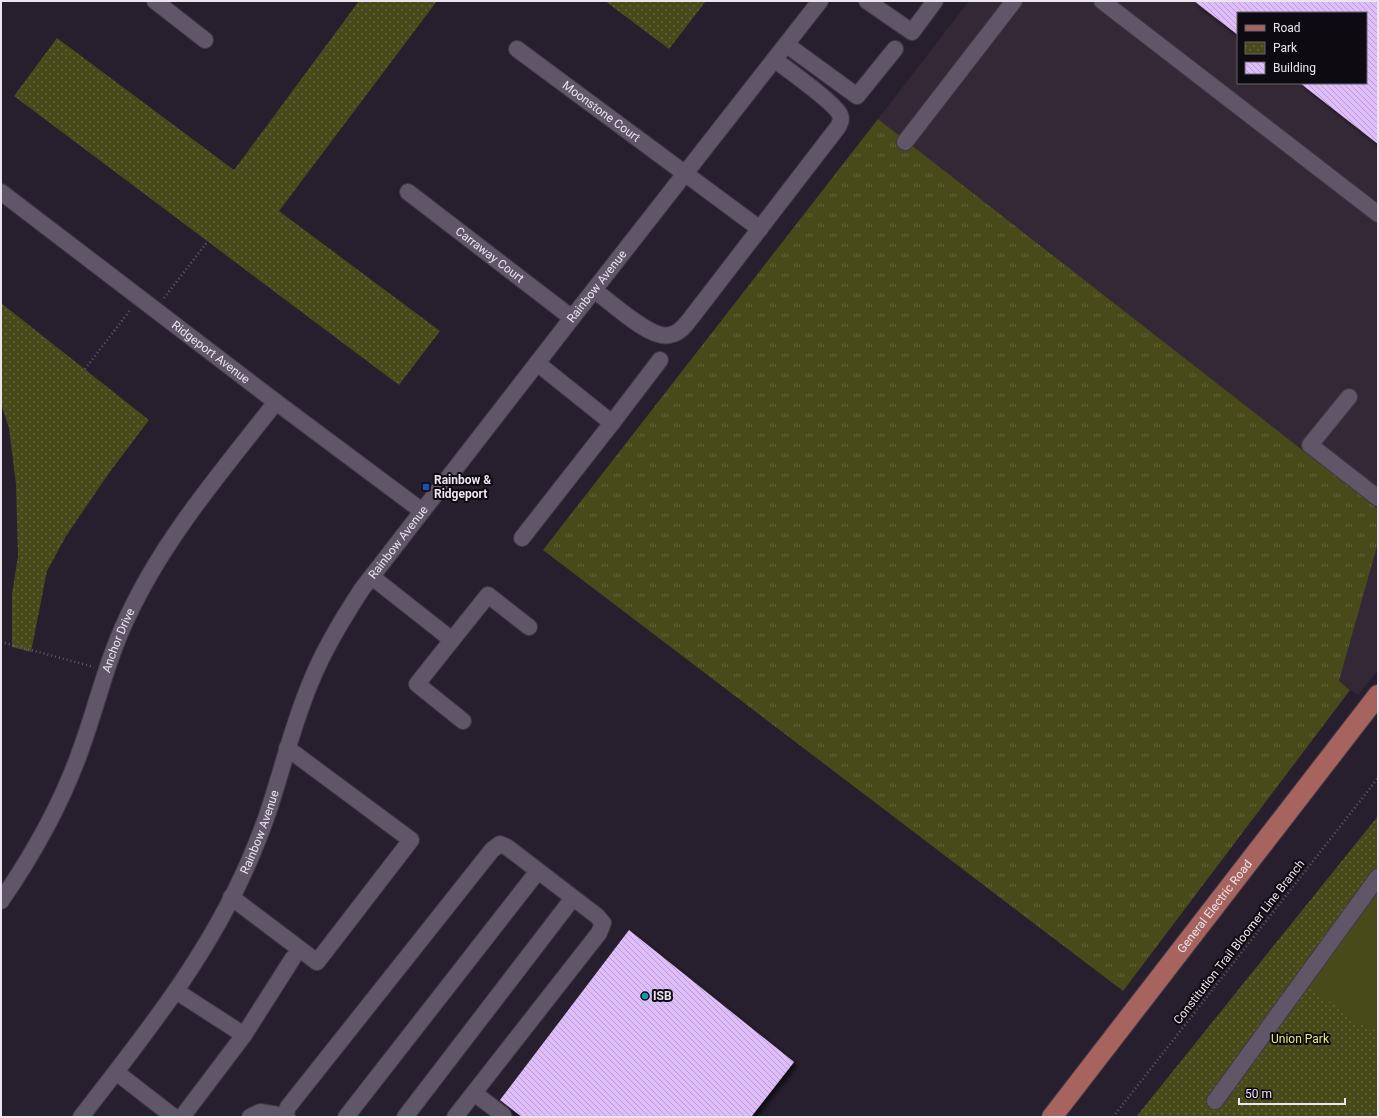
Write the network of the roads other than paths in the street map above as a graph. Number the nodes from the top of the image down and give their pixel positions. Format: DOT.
graph roads {
  1 [pos="155,1"];
  2 [pos="820,1"];
  3 [pos="867,1"];
  4 [pos="935,1"];
  5 [pos="1014,1"];
  6 [pos="1102,1"];
  7 [pos="205,40"];
  8 [pos="787,45"];
  9 [pos="517,49"];
  10 [pos="895,49"];
  11 [pos="775,60"];
  12 [pos="905,142"];
  13 [pos="685,174"];
  14 [pos="1,192"];
  15 [pos="408,192"];
  16 [pos="1378,214"];
  17 [pos="760,229"];
  18 [pos="594,290"];
  19 [pos="572,318"];
  20 [pos="660,360"];
  21 [pos="537,363"];
  22 [pos="1349,397"];
  23 [pos="276,402"];
  24 [pos="612,423"];
  25 [pos="1378,498"];
  26 [pos="422,511"];
  27 [pos="522,538"];
  28 [pos="372,577"];
  29 [pos="529,627"];
  30 [pos="452,640"];
  31 [pos="1378,695"];
  32 [pos="463,721"];
  33 [pos="287,748"];
  34 [pos="538,871"];
  35 [pos="1378,877"];
  36 [pos="232,897"];
  37 [pos="573,898"];
  38 [pos="1,900"];
  39 [pos="293,958"];
  40 [pos="176,991"];
  41 [pos="244,1035"];
  42 [pos="116,1072"];
  43 [pos="474,1093"];
  44 [pos="1215,1101"];
  45 [pos="286,1116"];
  46 [pos="80,1117"];
  47 [pos="174,1117"];
  48 [pos="182,1117"];
  49 [pos="250,1117"];
  50 [pos="346,1117"];
  51 [pos="405,1117"];
  52 [pos="455,1117"];
  53 [pos="502,1117"];
  54 [pos="1052,1117"];
  1 -- 7 [label="street"];
  2 -- 8 [label="street, Rainbow Avenue"];
  3 -- 4 [label="street"];
  5 -- 12 [label="street"];
  6 -- 16 [label="street"];
  8 -- 10 [label="street"];
  8 -- 11 [label="street, Rainbow Avenue"];
  9 -- 13 [label="street, Moonstone Court"];
  11 -- 13 [label="street, Rainbow Avenue"];
  11 -- 17 [label="street"];
  13 -- 17 [label="street, Moonstone Court"];
  13 -- 18 [label="street, Rainbow Avenue"];
  14 -- 23 [label="street, Ridgeport Avenue"];
  15 -- 19 [label="street, Carraway Court"];
  17 -- 18 [label="street"];
  18 -- 19 [label="street, Rainbow Avenue"];
  19 -- 21 [label="street, Rainbow Avenue"];
  20 -- 24 [label="street"];
  21 -- 24 [label="street"];
  21 -- 26 [label="street, Rainbow Avenue"];
  22 -- 25 [label="street"];
  23 -- 26 [label="street, Ridgeport Avenue"];
  23 -- 38 [label="street, Anchor Drive"];
  24 -- 27 [label="street"];
  26 -- 28 [label="street, Rainbow Avenue"];
  28 -- 30 [label="street"];
  28 -- 33 [label="street, Rainbow Avenue"];
  29 -- 30 [label="street"];
  30 -- 32 [label="street"];
  31 -- 54 [label="main road, General Electric Road"];
  33 -- 36 [label="street, Rainbow Avenue"];
  33 -- 36 [label="street"];
  34 -- 37 [label="street"];
  34 -- 45 [label="street"];
  34 -- 50 [label="street"];
  35 -- 44 [label="street"];
  36 -- 40 [label="street, Rainbow Avenue"];
  37 -- 43 [label="street"];
  37 -- 51 [label="street"];
  39 -- 41 [label="street"];
  40 -- 41 [label="street"];
  40 -- 42 [label="street, Rainbow Avenue"];
  41 -- 48 [label="street"];
  42 -- 46 [label="street, Rainbow Avenue"];
  42 -- 47 [label="street"];
  43 -- 52 [label="street"];
  43 -- 53 [label="street"];
  45 -- 49 [label="street"];
}
